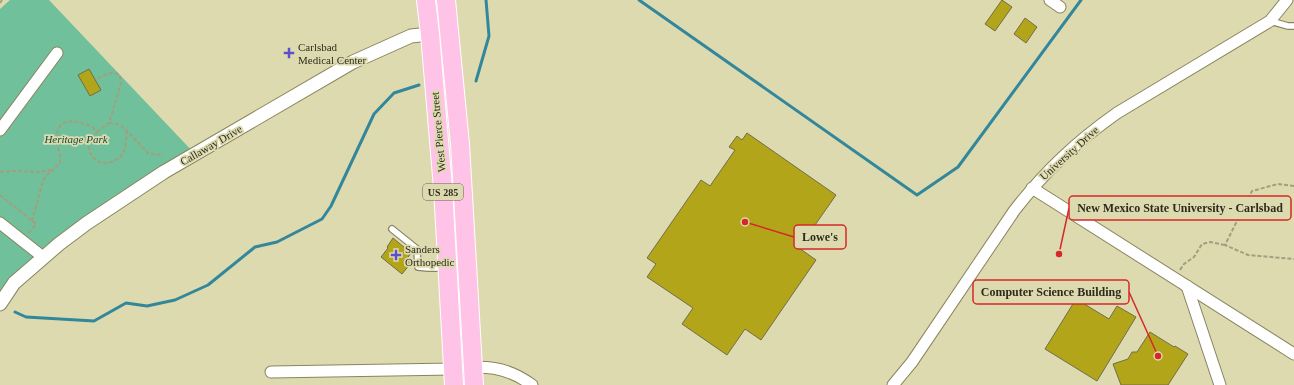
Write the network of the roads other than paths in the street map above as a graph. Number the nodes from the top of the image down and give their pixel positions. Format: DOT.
graph roads {
  1 [pos="426,0"];
  2 [pos="446,0"];
  3 [pos="1050,0"];
  4 [pos="1287,0"];
  5 [pos="1060,7"];
  6 [pos="1270,21"];
  7 [pos="1294,26"];
  8 [pos="449,32"];
  9 [pos="430,34"];
  10 [pos="57,53"];
  11 [pos="0,130"];
  12 [pos="1032,188"];
  13 [pos="0,223"];
  14 [pos="392,229"];
  15 [pos="43,257"];
  16 [pos="447,268"];
  17 [pos="1187,286"];
  18 [pos="0,304"];
  19 [pos="1294,354"];
  20 [pos="474,367"];
  21 [pos="271,372"];
  22 [pos="453,377"];
  23 [pos="474,385"];
  24 [pos="532,385"];
  25 [pos="893,385"];
  26 [pos="1220,385"];
  1 -- 9 [label="highway, West Pierce Street / US 285"];
  2 -- 8 [label="highway, West Pierce Street / US 285"];
  3 -- 5 [label="street"];
  4 -- 6 [label="street, University Drive"];
  6 -- 7 [label="lane"];
  6 -- 12 [label="street, University Drive"];
  8 -- 9 [label="street, Callaway Drive"];
  8 -- 20 [label="highway, West Pierce Street / US 285"];
  9 -- 15 [label="street, Callaway Drive"];
  9 -- 16 [label="highway, West Pierce Street / US 285"];
  10 -- 11 [label="street"];
  12 -- 17 [label="street"];
  12 -- 25 [label="street, University Drive"];
  13 -- 15 [label="street"];
  14 -- 16 [label="lane"];
  15 -- 18 [label="street, Callaway Drive"];
  16 -- 22 [label="highway, West Pierce Street / US 285"];
  17 -- 19 [label="street"];
  17 -- 26 [label="street"];
  20 -- 22 [label="street"];
  20 -- 23 [label="highway, West Pierce Street / US 285"];
  20 -- 24 [label="street"];
  21 -- 22 [label="street"];
}
